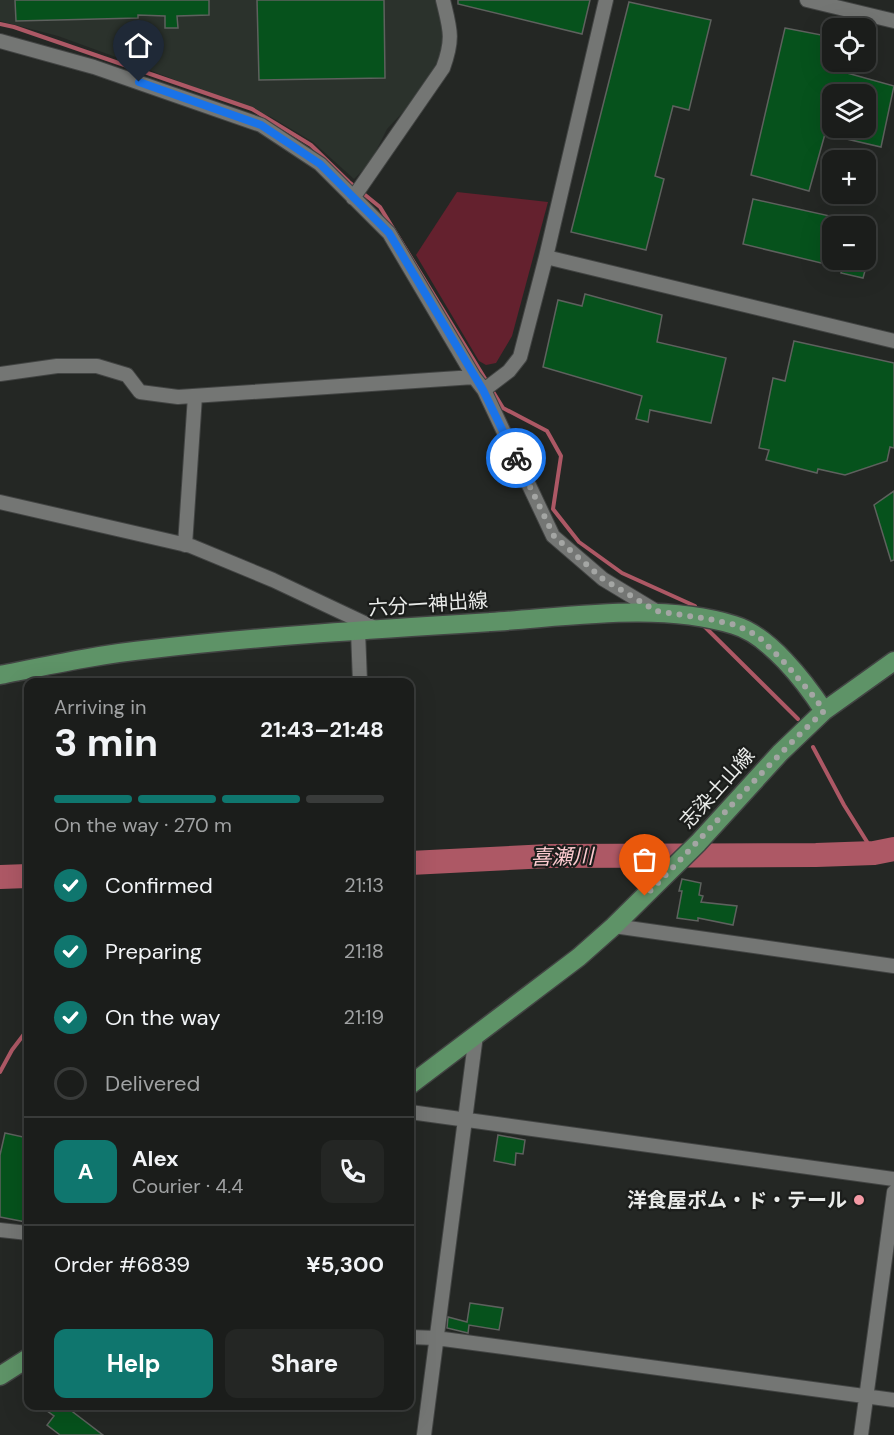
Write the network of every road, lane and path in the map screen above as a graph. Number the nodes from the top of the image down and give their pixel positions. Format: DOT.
graph roads {
  1 [pos="443,0"];
  2 [pos="606,0"];
  3 [pos="807,0"];
  4 [pos="894,21"];
  5 [pos="0,41"];
  6 [pos="353,198"];
  7 [pos="546,257"];
  8 [pos="894,341"];
  9 [pos="0,374"];
  10 [pos="474,377"];
  11 [pos="483,390"];
  12 [pos="195,396"];
  13 [pos="0,502"];
  14 [pos="185,545"];
  15 [pos="656,611"];
  16 [pos="378,629"];
  17 [pos="358,631"];
  18 [pos="894,661"];
  19 [pos="0,675"];
  20 [pos="360,678"];
  21 [pos="824,711"];
  22 [pos="614,926"];
  23 [pos="894,966"];
  24 [pos="476,1035"];
  25 [pos="414,1082"];
  26 [pos="414,1113"];
  27 [pos="464,1120"];
  28 [pos="894,1179"];
  29 [pos="894,1192"];
  30 [pos="0,1230"];
  31 [pos="24,1233"];
  32 [pos="414,1337"];
  33 [pos="436,1338"];
  34 [pos="24,1361"];
  35 [pos="0,1376"];
  36 [pos="867,1396"];
  37 [pos="894,1400"];
  38 [pos="424,1435"];
  39 [pos="861,1435"];
  1 -- 6 [label="street"];
  2 -- 7 [label="street"];
  3 -- 4 [label="street"];
  5 -- 6 [label="street"];
  6 -- 10 [label="street"];
  7 -- 8 [label="street"];
  7 -- 11 [label="street"];
  9 -- 12 [label="street"];
  10 -- 11 [label="street"];
  10 -- 12 [label="street"];
  11 -- 15 [label="street"];
  12 -- 14 [label="street"];
  13 -- 14 [label="street"];
  14 -- 16 [label="street"];
  15 -- 16 [label="main road, 六分一神出線"];
  15 -- 21 [label="main road, 六分一神出線"];
  16 -- 17 [label="main road, 六分一神出線"];
  17 -- 19 [label="main road, 六分一神出線"];
  17 -- 20 [label="street"];
  18 -- 21 [label="main road, 志染土山線"];
  21 -- 22 [label="main road, 志染土山線"];
  22 -- 23 [label="street"];
  22 -- 24 [label="main road, 志染土山線"];
  24 -- 25 [label="main road, 志染土山線"];
  24 -- 27 [label="street"];
  26 -- 27 [label="street"];
  27 -- 28 [label="street"];
  27 -- 33 [label="street"];
  29 -- 36 [label="street"];
  30 -- 31 [label="street"];
  32 -- 33 [label="street"];
  33 -- 36 [label="street"];
  33 -- 38 [label="street"];
  34 -- 35 [label="main road"];
  36 -- 37 [label="street"];
  36 -- 39 [label="street"];
}
